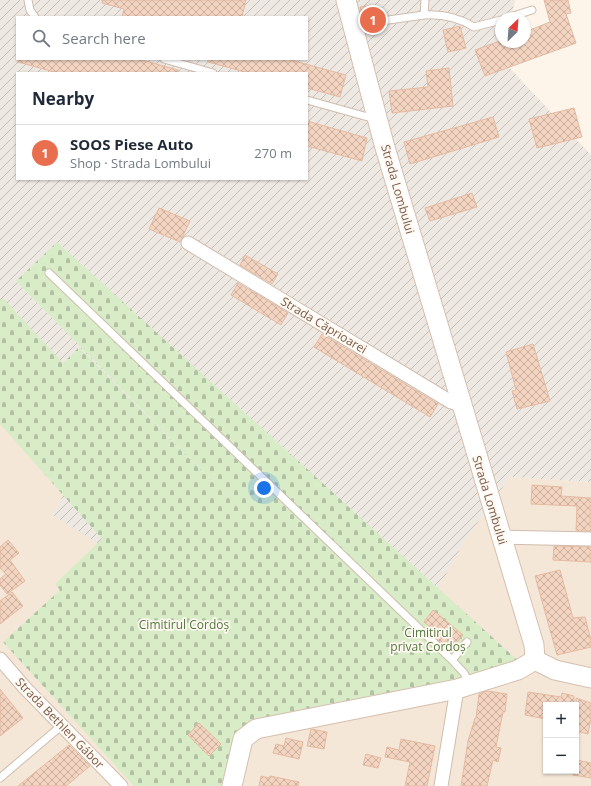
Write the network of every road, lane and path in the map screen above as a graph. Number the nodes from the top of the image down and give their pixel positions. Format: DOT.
graph roads {
  1 [pos="28,0"];
  2 [pos="346,0"];
  3 [pos="425,0"];
  4 [pos="532,10"];
  5 [pos="526,12"];
  6 [pos="33,16"];
  7 [pos="424,16"];
  8 [pos="495,22"];
  9 [pos="352,25"];
  10 [pos="168,60"];
  11 [pos="210,72"];
  12 [pos="308,100"];
  13 [pos="378,120"];
  14 [pos="188,243"];
  15 [pos="49,273"];
  16 [pos="462,405"];
  17 [pos="501,537"];
  18 [pos="591,539"];
  19 [pos="467,642"];
  20 [pos="0,659"];
  21 [pos="452,660"];
  22 [pos="534,660"];
  23 [pos="591,678"];
  24 [pos="463,687"];
  25 [pos="61,726"];
  26 [pos="0,778"];
  27 [pos="121,786"];
  28 [pos="232,786"];
  29 [pos="440,786"];
  1 -- 6 [label="lane"];
  2 -- 9 [label="street, Strada Lombului"];
  3 -- 7 [label="lane"];
  4 -- 5 [label="lane"];
  7 -- 8 [label="lane"];
  7 -- 9 [label="lane"];
  9 -- 13 [label="street, Strada Lombului"];
  10 -- 11 [label="lane"];
  12 -- 13 [label="lane"];
  13 -- 16 [label="street, Strada Lombului"];
  14 -- 16 [label="street, Strada Căprioarei"];
  15 -- 21 [label="lane"];
  16 -- 17 [label="street, Strada Lombului"];
  17 -- 18 [label="street"];
  17 -- 22 [label="street, Strada Lombului"];
  19 -- 21 [label="lane"];
  20 -- 25 [label="street, Strada Bethlen Gábor"];
  21 -- 24 [label="lane"];
  22 -- 23 [label="street"];
  22 -- 24 [label="street"];
  24 -- 28 [label="street"];
  24 -- 29 [label="street"];
  25 -- 26 [label="lane"];
  25 -- 27 [label="street, Strada Bethlen Gábor"];
}
